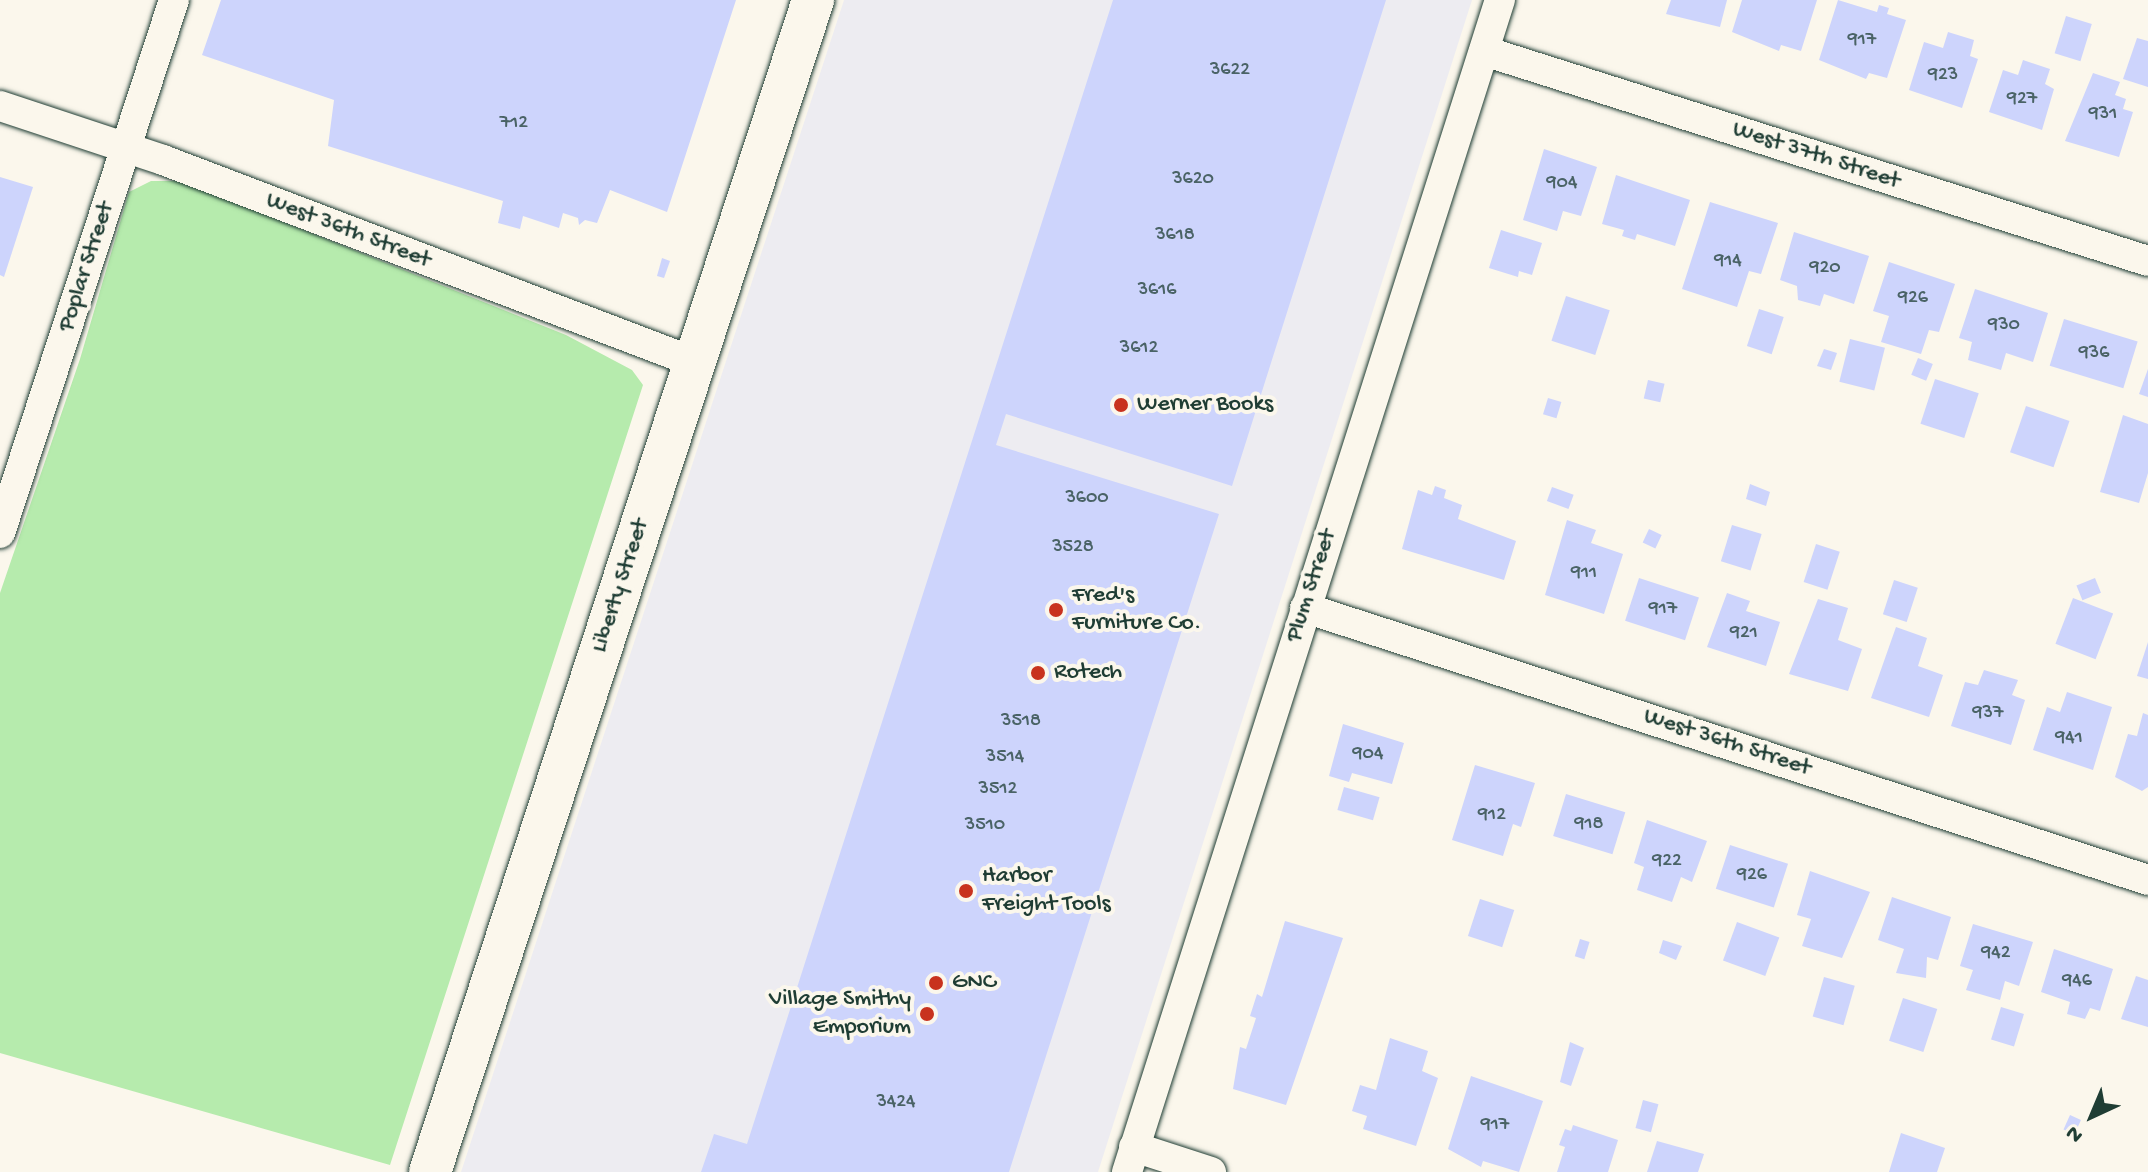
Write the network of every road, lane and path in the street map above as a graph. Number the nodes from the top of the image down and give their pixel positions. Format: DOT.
graph roads {
  1 [pos="174,0"];
  2 [pos="813,0"];
  3 [pos="1500,0"];
  4 [pos="1484,51"];
  5 [pos="0,106"];
  6 [pos="126,147"];
  7 [pos="2148,261"];
  8 [pos="694,362"];
  9 [pos="0,533"];
  10 [pos="1305,608"];
  11 [pos="2148,880"];
  12 [pos="1130,1160"];
  13 [pos="430,1172"];
  14 [pos="1211,1172"];
  1 -- 6 [label="street, Poplar Street"];
  2 -- 8 [label="street, Liberty Street"];
  3 -- 4 [label="street, Plum Street"];
  4 -- 7 [label="street, West 37th Street"];
  4 -- 10 [label="street, Plum Street"];
  5 -- 6 [label="street, West 36th Street"];
  6 -- 8 [label="street, West 36th Street"];
  6 -- 9 [label="street, Poplar Street"];
  8 -- 13 [label="street, Liberty Street"];
  10 -- 11 [label="street, West 36th Street"];
  10 -- 12 [label="street, Plum Street"];
  12 -- 14 [label="street"];
}
